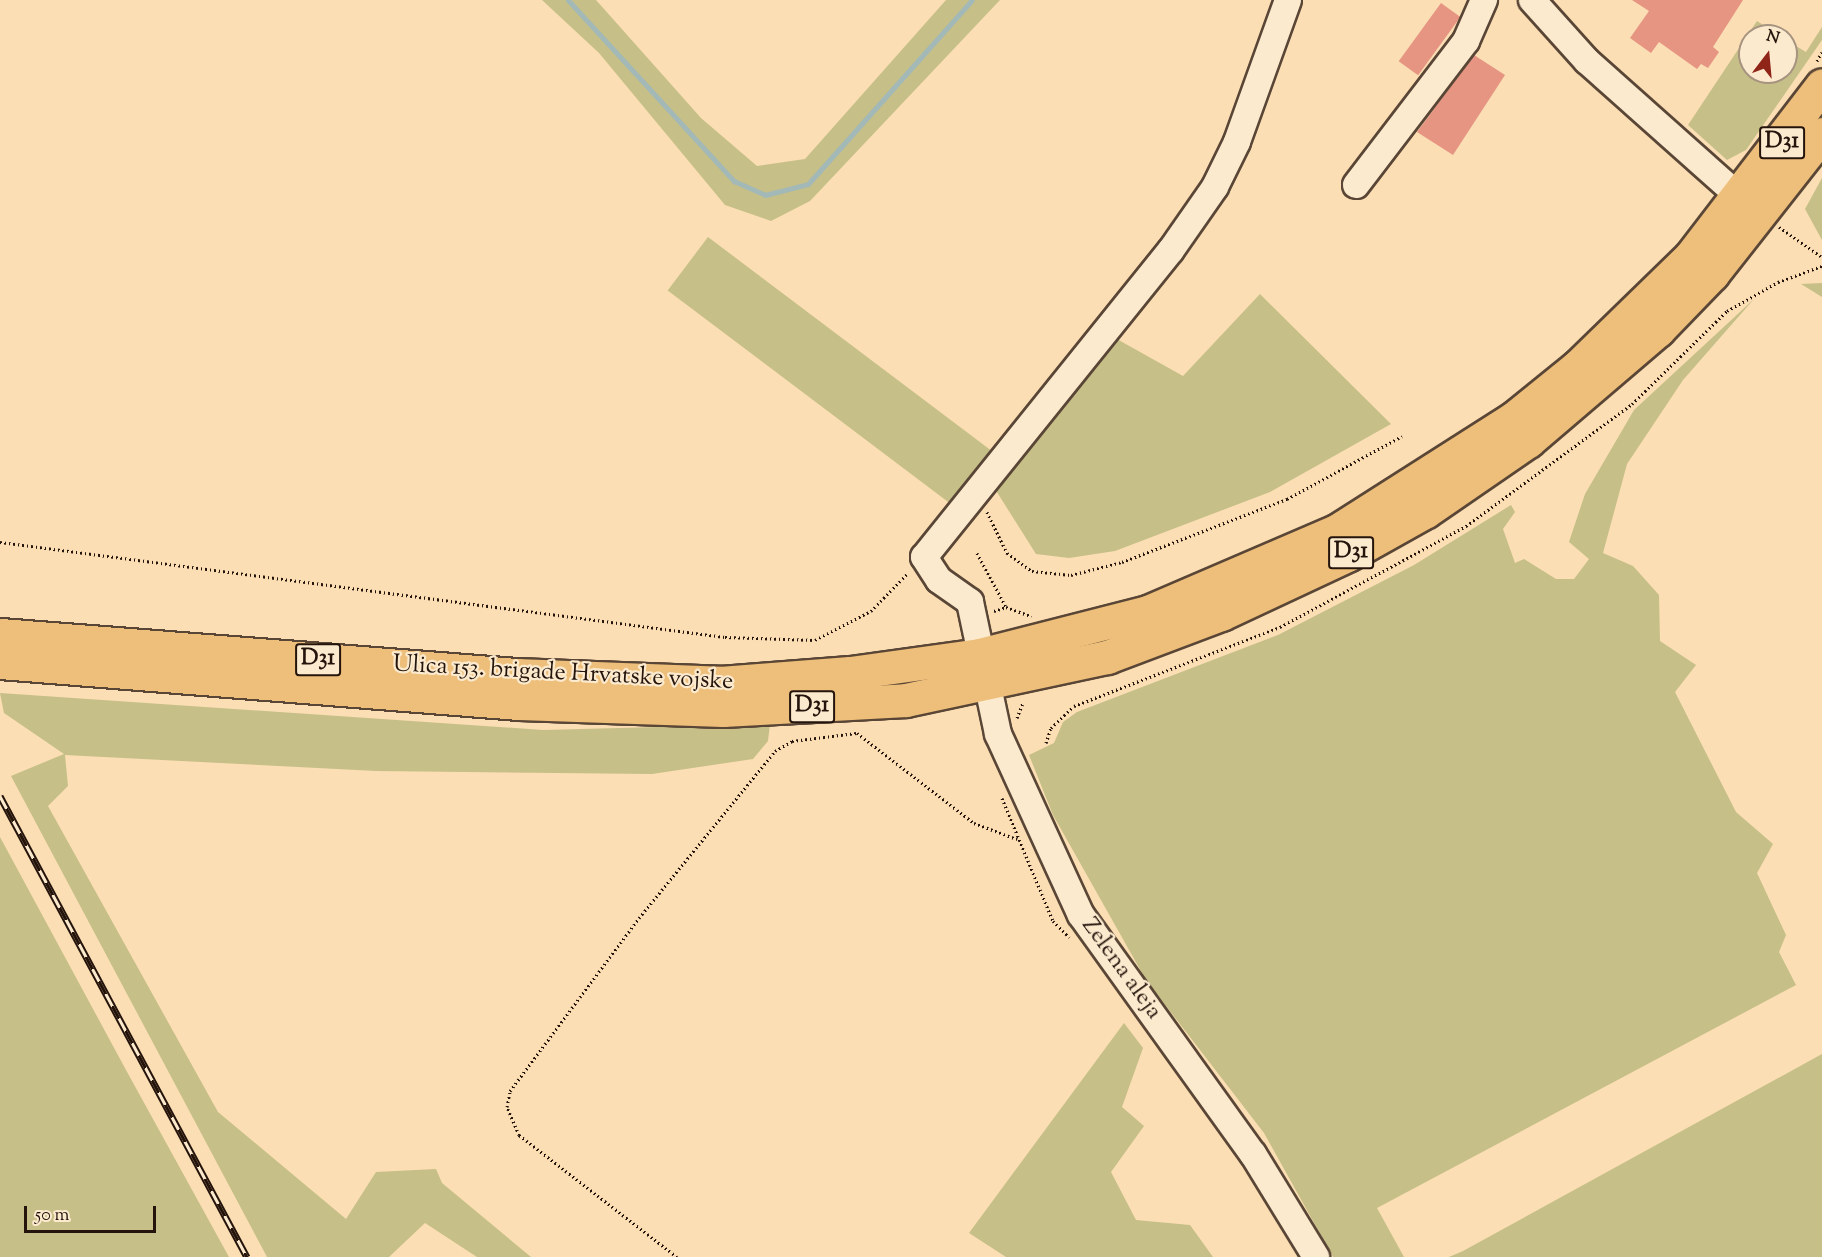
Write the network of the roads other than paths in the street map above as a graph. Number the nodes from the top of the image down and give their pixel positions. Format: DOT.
graph roads {
  1 [pos="1288,0"];
  2 [pos="1484,0"];
  3 [pos="1532,0"];
  4 [pos="1822,85"];
  5 [pos="1822,134"];
  6 [pos="1356,185"];
  7 [pos="1751,207"];
  8 [pos="0,635"];
  9 [pos="980,655"];
  10 [pos="0,662"];
  11 [pos="986,687"];
  12 [pos="1316,1257"];
  1 -- 9 [label="street, Zelena aleja"];
  2 -- 6 [label="street"];
  3 -- 7 [label="street"];
  4 -- 7 [label="main road, Ulica 153. brigade Hrvatske vojske / D31"];
  5 -- 7 [label="main road, Ulica 153. brigade Hrvatske vojske / D31"];
  7 -- 9 [label="main road, Ulica 153. brigade Hrvatske vojske / D31"];
  7 -- 11 [label="main road, Ulica 153. brigade Hrvatske vojske / D31"];
  8 -- 9 [label="main road, Ulica 153. brigade Hrvatske vojske / D31"];
  9 -- 11 [label="street, Zelena aleja"];
  10 -- 11 [label="main road, Ulica 153. brigade Hrvatske vojske / D31"];
  11 -- 12 [label="street, Zelena aleja"];
}
